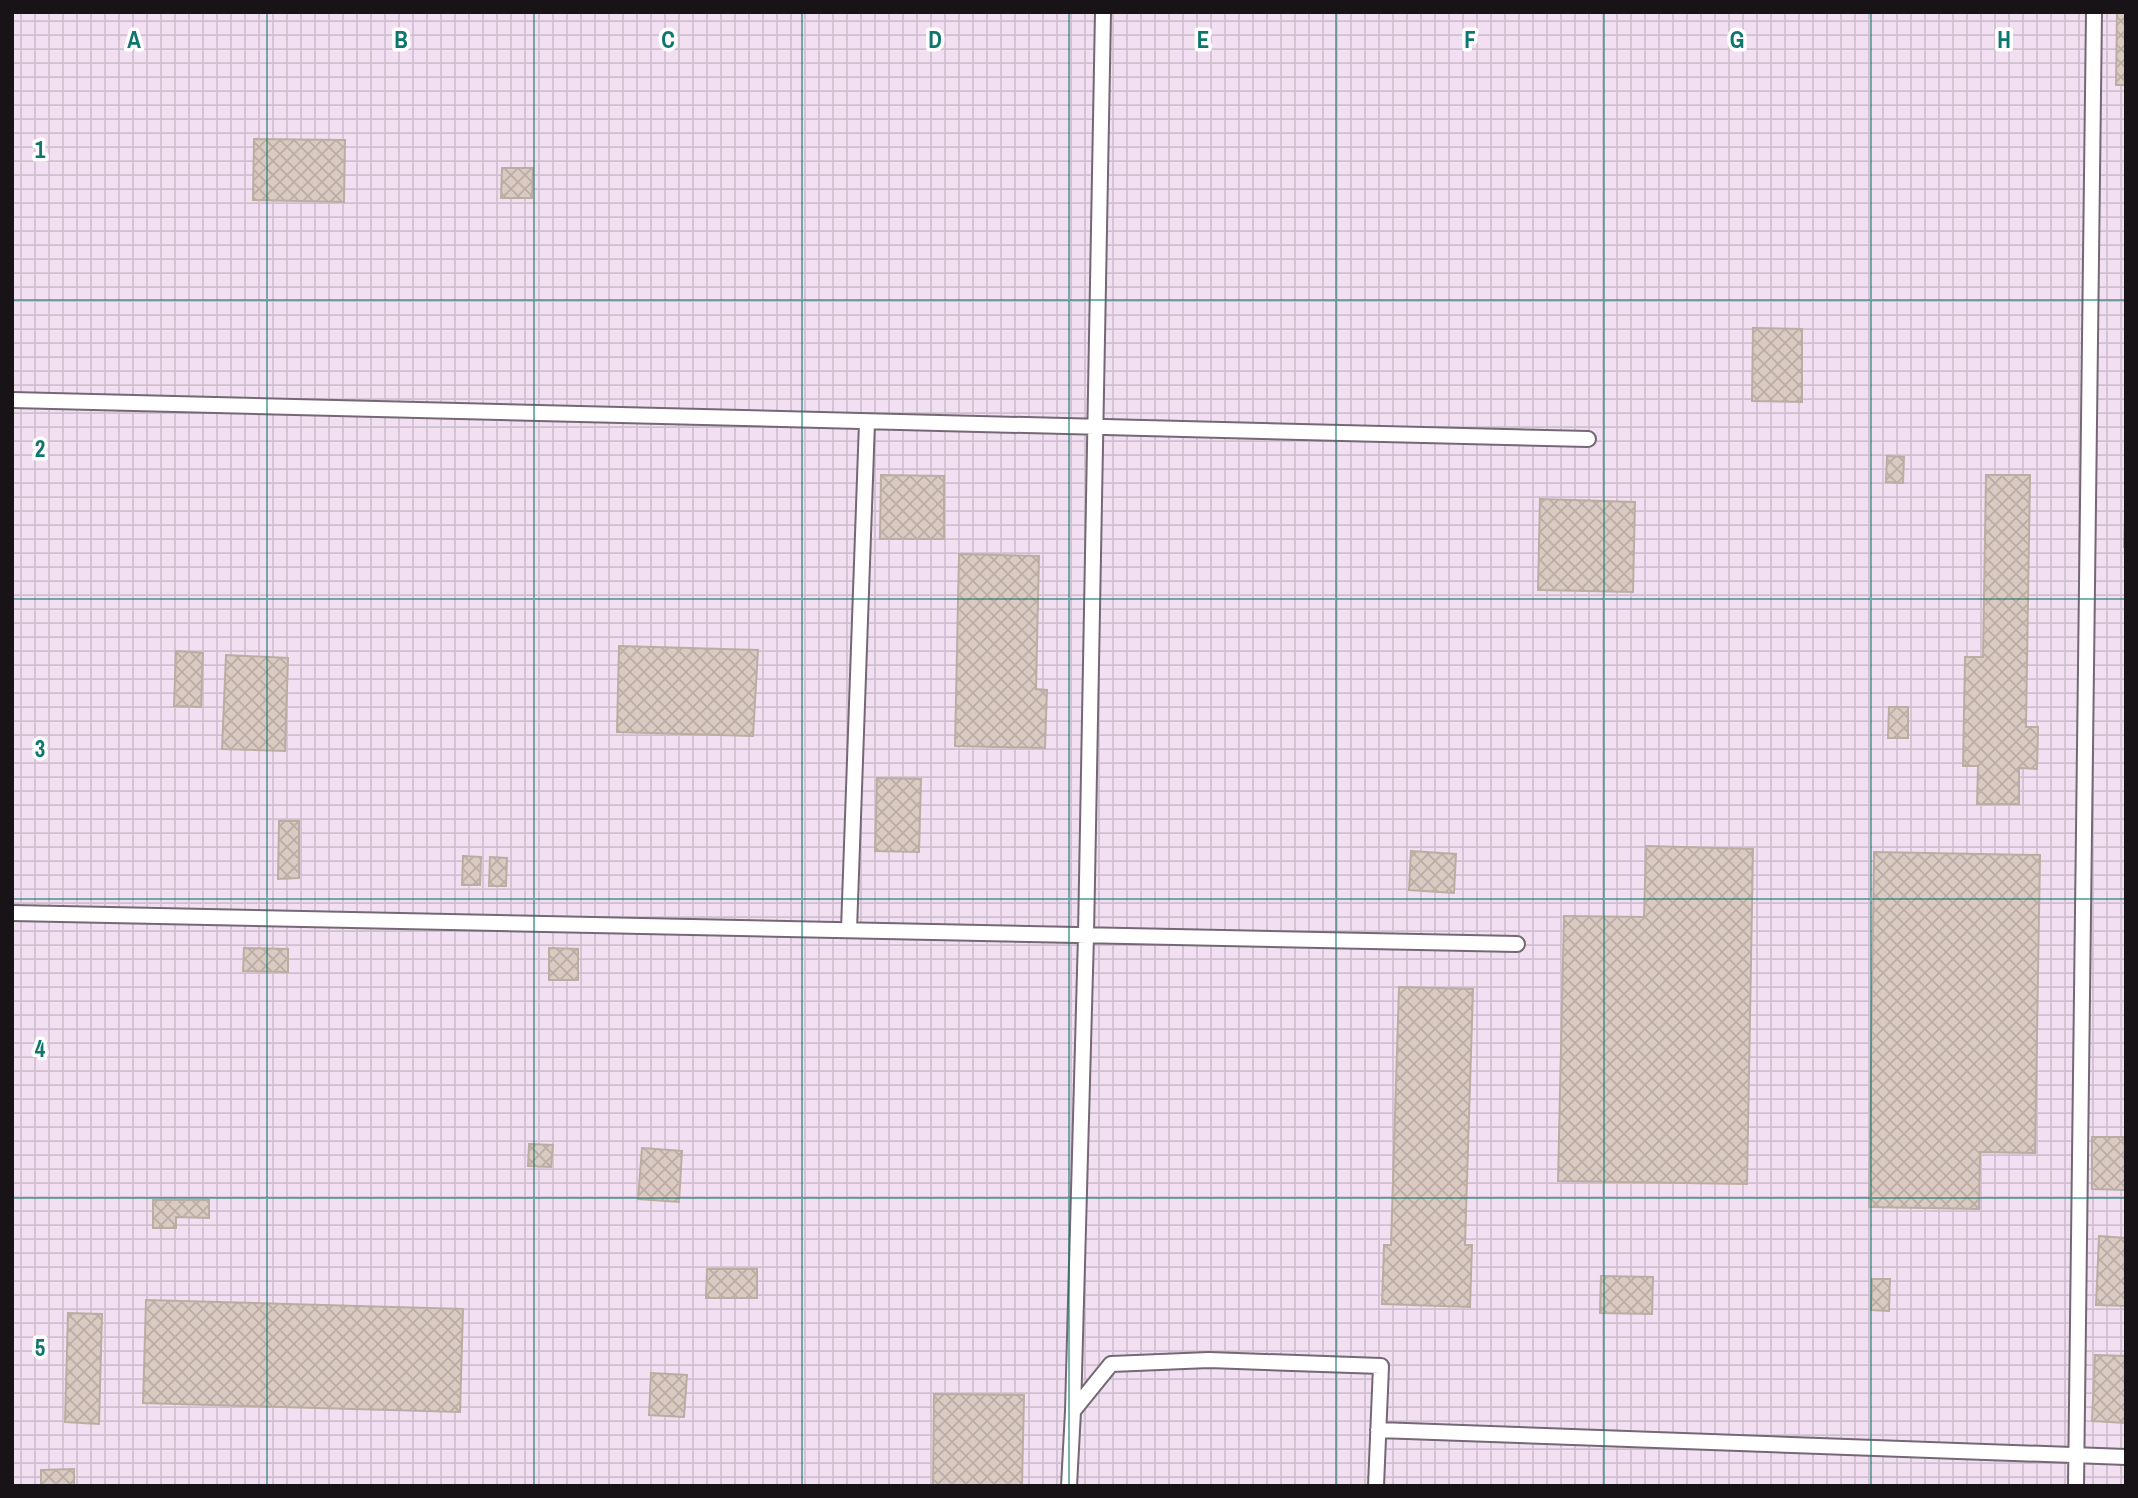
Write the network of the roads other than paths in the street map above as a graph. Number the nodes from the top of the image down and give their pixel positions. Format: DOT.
graph roads {
  1 [pos="1103,12"];
  2 [pos="2094,12"];
  3 [pos="12,400"];
  4 [pos="867,422"];
  5 [pos="1095,427"];
  6 [pos="1588,439"];
  7 [pos="12,913"];
  8 [pos="849,930"];
  9 [pos="1086,935"];
  10 [pos="1517,944"];
  11 [pos="1073,1411"];
  12 [pos="1378,1430"];
  13 [pos="2077,1457"];
  14 [pos="2126,1457"];
  15 [pos="1069,1486"];
  16 [pos="1376,1486"];
  17 [pos="2077,1486"];
  1 -- 5 [label="lane"];
  2 -- 13 [label="lane"];
  3 -- 4 [label="lane"];
  4 -- 5 [label="lane"];
  4 -- 8 [label="lane"];
  5 -- 6 [label="lane"];
  5 -- 9 [label="lane"];
  7 -- 8 [label="lane"];
  8 -- 9 [label="lane"];
  9 -- 10 [label="lane"];
  9 -- 11 [label="lane"];
  11 -- 12 [label="lane"];
  11 -- 15 [label="lane"];
  12 -- 13 [label="lane"];
  12 -- 16 [label="lane"];
  13 -- 14 [label="lane"];
  13 -- 17 [label="lane"];
}
